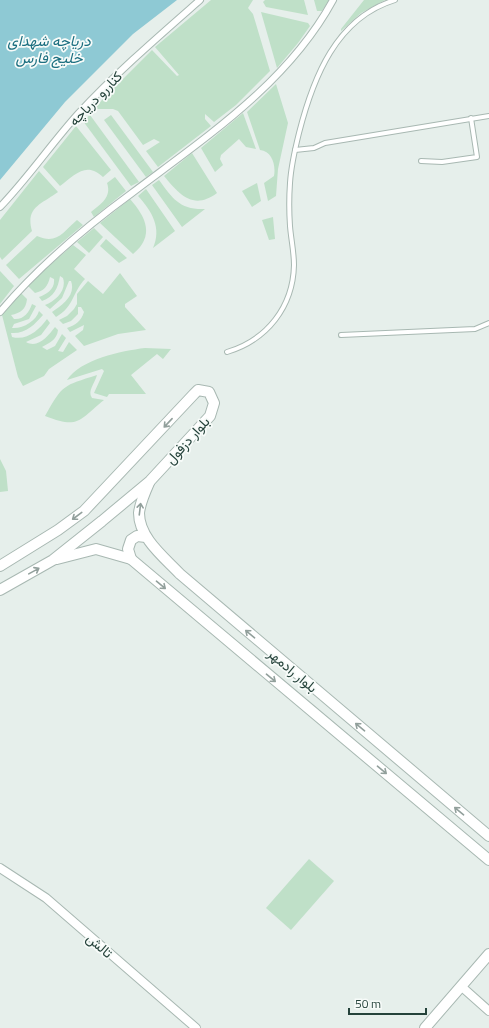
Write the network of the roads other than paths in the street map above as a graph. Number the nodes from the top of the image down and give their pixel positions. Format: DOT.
graph roads {
  1 [pos="200,0"];
  2 [pos="333,0"];
  3 [pos="395,0"];
  4 [pos="489,116"];
  5 [pos="471,118"];
  6 [pos="295,150"];
  7 [pos="421,161"];
  8 [pos="0,207"];
  9 [pos="0,312"];
  10 [pos="489,323"];
  11 [pos="341,335"];
  12 [pos="227,352"];
  13 [pos="150,481"];
  14 [pos="146,537"];
  15 [pos="132,559"];
  16 [pos="53,560"];
  17 [pos="0,566"];
  18 [pos="0,590"];
  19 [pos="489,836"];
  20 [pos="489,860"];
  21 [pos="0,868"];
  22 [pos="489,954"];
  23 [pos="462,987"];
  24 [pos="489,1011"];
  25 [pos="196,1028"];
  26 [pos="425,1028"];
  1 -- 8 [label="street, کناررو دریاچه"];
  2 -- 9 [label="street"];
  3 -- 6 [label="lane"];
  4 -- 5 [label="lane"];
  5 -- 6 [label="lane"];
  5 -- 7 [label="lane"];
  6 -- 12 [label="lane"];
  10 -- 11 [label="lane"];
  14 -- 13 [label="street, بلوار رادمهر, one-way"];
  13 -- 16 [label="street, بلوار دزفول"];
  13 -- 17 [label="street, بلوار دزفول, one-way"];
  14 -- 15 [label="street"];
  19 -- 14 [label="street, بلوار رادمهر, one-way"];
  15 -- 16 [label="street"];
  15 -- 20 [label="street, بلوار رادمهر, one-way"];
  18 -- 16 [label="street, بلوار دزفول, one-way"];
  21 -- 25 [label="street, تالش"];
  22 -- 23 [label="street"];
  23 -- 24 [label="street"];
  23 -- 26 [label="street"];
}
